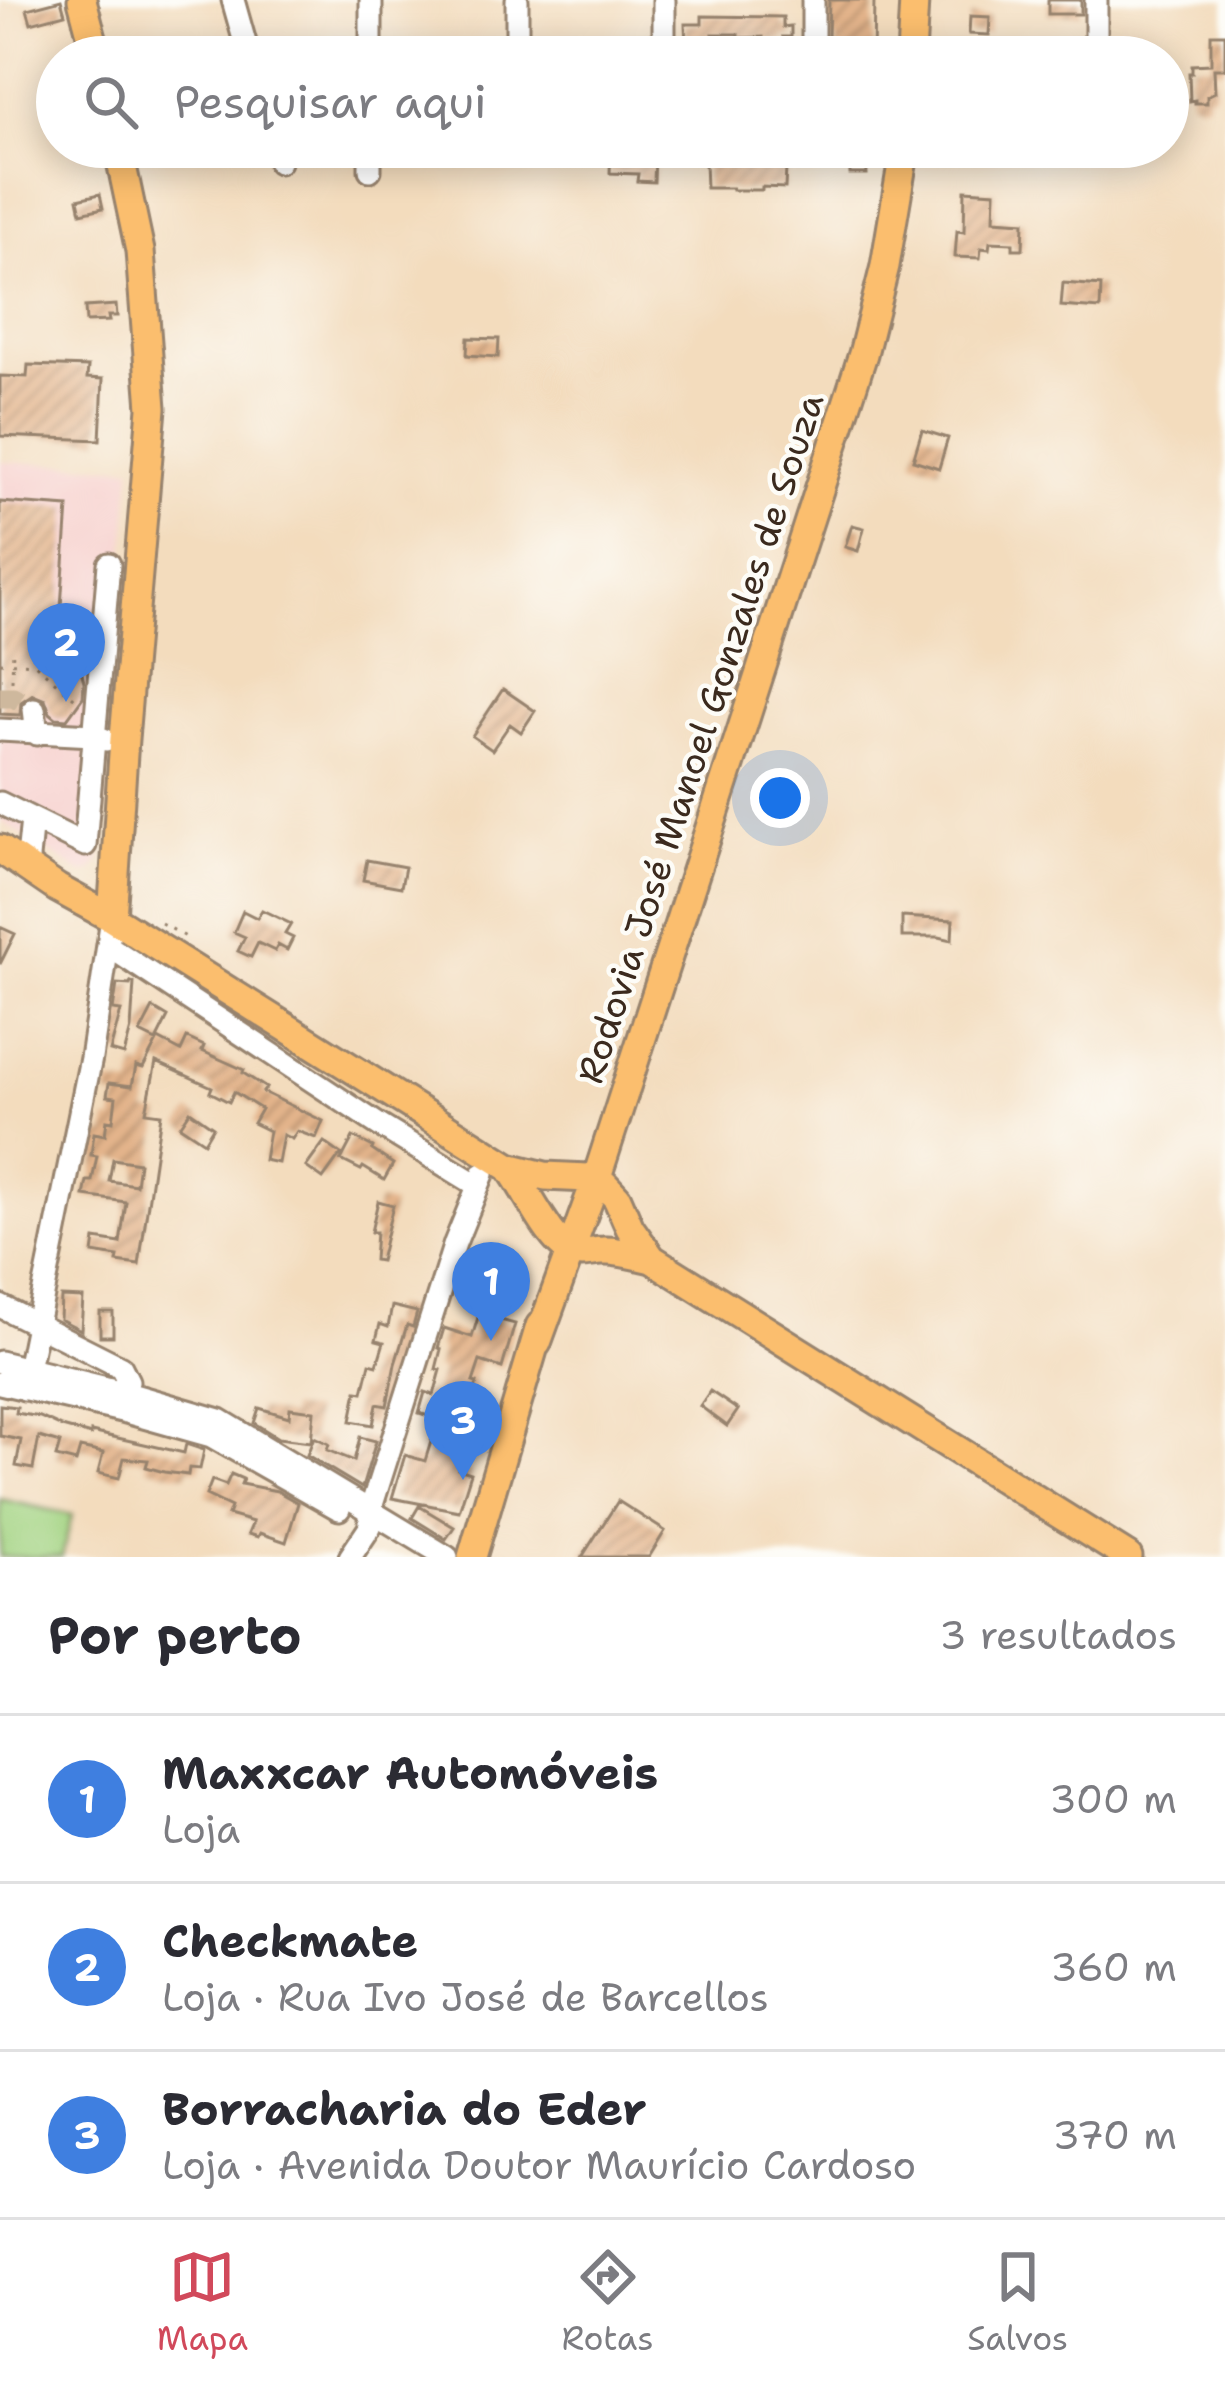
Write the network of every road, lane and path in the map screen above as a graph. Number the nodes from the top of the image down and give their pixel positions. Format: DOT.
graph roads {
  1 [pos="82,0"];
  2 [pos="233,0"];
  3 [pos="371,0"];
  4 [pos="517,0"];
  5 [pos="664,0"];
  6 [pos="813,0"];
  7 [pos="914,0"];
  8 [pos="1096,0"];
  9 [pos="91,36"];
  10 [pos="243,36"];
  11 [pos="371,36"];
  12 [pos="517,36"];
  13 [pos="664,36"];
  14 [pos="812,36"];
  15 [pos="912,36"];
  16 [pos="1096,36"];
  17 [pos="122,168"];
  18 [pos="901,168"];
  19 [pos="109,564"];
  20 [pos="14,647"];
  21 [pos="0,662"];
  22 [pos="13,663"];
  23 [pos="12,681"];
  24 [pos="75,700"];
  25 [pos="34,709"];
  26 [pos="0,730"];
  27 [pos="37,734"];
  28 [pos="93,735"];
  29 [pos="124,739"];
  30 [pos="0,803"];
  31 [pos="32,819"];
  32 [pos="0,850"];
  33 [pos="115,860"];
  34 [pos="27,868"];
  35 [pos="57,888"];
  36 [pos="112,918"];
  37 [pos="110,947"];
  38 [pos="617,1108"];
  39 [pos="501,1163"];
  40 [pos="477,1185"];
  41 [pos="597,1187"];
  42 [pos="574,1245"];
  43 [pos="652,1259"];
  44 [pos="0,1306"];
  45 [pos="35,1324"];
  46 [pos="537,1343"];
  47 [pos="0,1362"];
  48 [pos="26,1379"];
  49 [pos="0,1383"];
  50 [pos="124,1402"];
  51 [pos="370,1519"];
  52 [pos="350,1557"];
  53 [pos="420,1557"];
  54 [pos="447,1557"];
  55 [pos="472,1557"];
  56 [pos="1127,1557"];
  1 -- 9 [label="main road"];
  2 -- 10 [label="street"];
  3 -- 11 [label="street"];
  4 -- 12 [label="street"];
  5 -- 13 [label="street"];
  6 -- 14 [label="street"];
  7 -- 15 [label="main road"];
  8 -- 16 [label="street"];
  17 -- 29 [label="main road"];
  18 -- 38 [label="main road, Rodovia José Manoel Gonzales de Souza"];
  19 -- 28 [label="street"];
  20 -- 22 [label="path"];
  21 -- 22 [label="path"];
  22 -- 23 [label="path"];
  22 -- 24 [label="path"];
  25 -- 27 [label="street"];
  26 -- 27 [label="street"];
  27 -- 28 [label="street"];
  28 -- 29 [label="street"];
  28 -- 31 [label="street"];
  29 -- 33 [label="main road"];
  30 -- 31 [label="street"];
  31 -- 34 [label="street"];
  32 -- 34 [label="main road"];
  33 -- 35 [label="main road"];
  33 -- 36 [label="main road"];
  34 -- 35 [label="main road"];
  35 -- 36 [label="main road"];
  36 -- 37 [label="street"];
  36 -- 39 [label="main road"];
  37 -- 40 [label="street"];
  37 -- 45 [label="street"];
  38 -- 41 [label="main road"];
  38 -- 41 [label="main road"];
  39 -- 40 [label="street"];
  39 -- 41 [label="main road"];
  39 -- 42 [label="main road"];
  40 -- 51 [label="street"];
  41 -- 42 [label="main road"];
  41 -- 42 [label="main road"];
  41 -- 43 [label="main road"];
  42 -- 43 [label="main road"];
  42 -- 46 [label="main road"];
  42 -- 46 [label="main road"];
  43 -- 56 [label="main road"];
  44 -- 45 [label="street"];
  45 -- 48 [label="street"];
  45 -- 50 [label="street"];
  46 -- 55 [label="main road"];
  47 -- 48 [label="street"];
  48 -- 49 [label="street"];
  48 -- 50 [label="street"];
  50 -- 51 [label="street"];
  51 -- 52 [label="street"];
  51 -- 53 [label="street"];
  51 -- 54 [label="street"];
}
